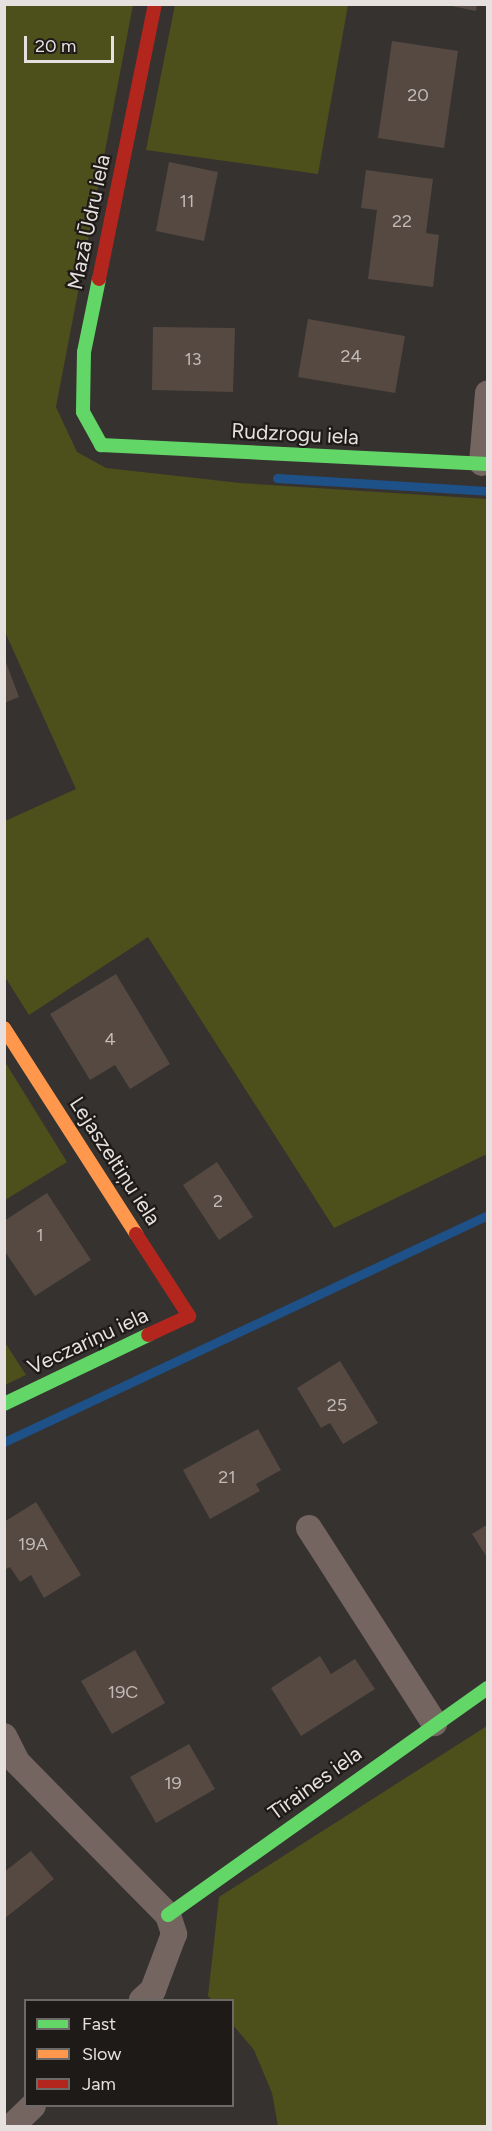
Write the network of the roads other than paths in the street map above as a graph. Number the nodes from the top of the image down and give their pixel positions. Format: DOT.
graph roads {
  1 [pos="155,4"];
  2 [pos="488,393"];
  3 [pos="101,446"];
  4 [pos="485,464"];
  5 [pos="4,1028"];
  6 [pos="189,1316"];
  7 [pos="4,1404"];
  8 [pos="309,1528"];
  9 [pos="488,1688"];
  10 [pos="434,1723"];
  11 [pos="4,1736"];
  12 [pos="168,1915"];
  13 [pos="144,1999"];
  14 [pos="32,2107"];
  15 [pos="12,2127"];
  1 -- 3 [label="street, Mazā Ūdru iela"];
  2 -- 4 [label="street"];
  3 -- 4 [label="street, Rudzrogu iela"];
  5 -- 6 [label="street, Lejaszeltiņu iela"];
  6 -- 7 [label="street, Veczariņu iela"];
  8 -- 10 [label="street"];
  9 -- 10 [label="street, Tīraines iela"];
  10 -- 12 [label="street, Tīraines iela"];
  11 -- 12 [label="street"];
  12 -- 13 [label="street"];
  14 -- 15 [label="street"];
}
